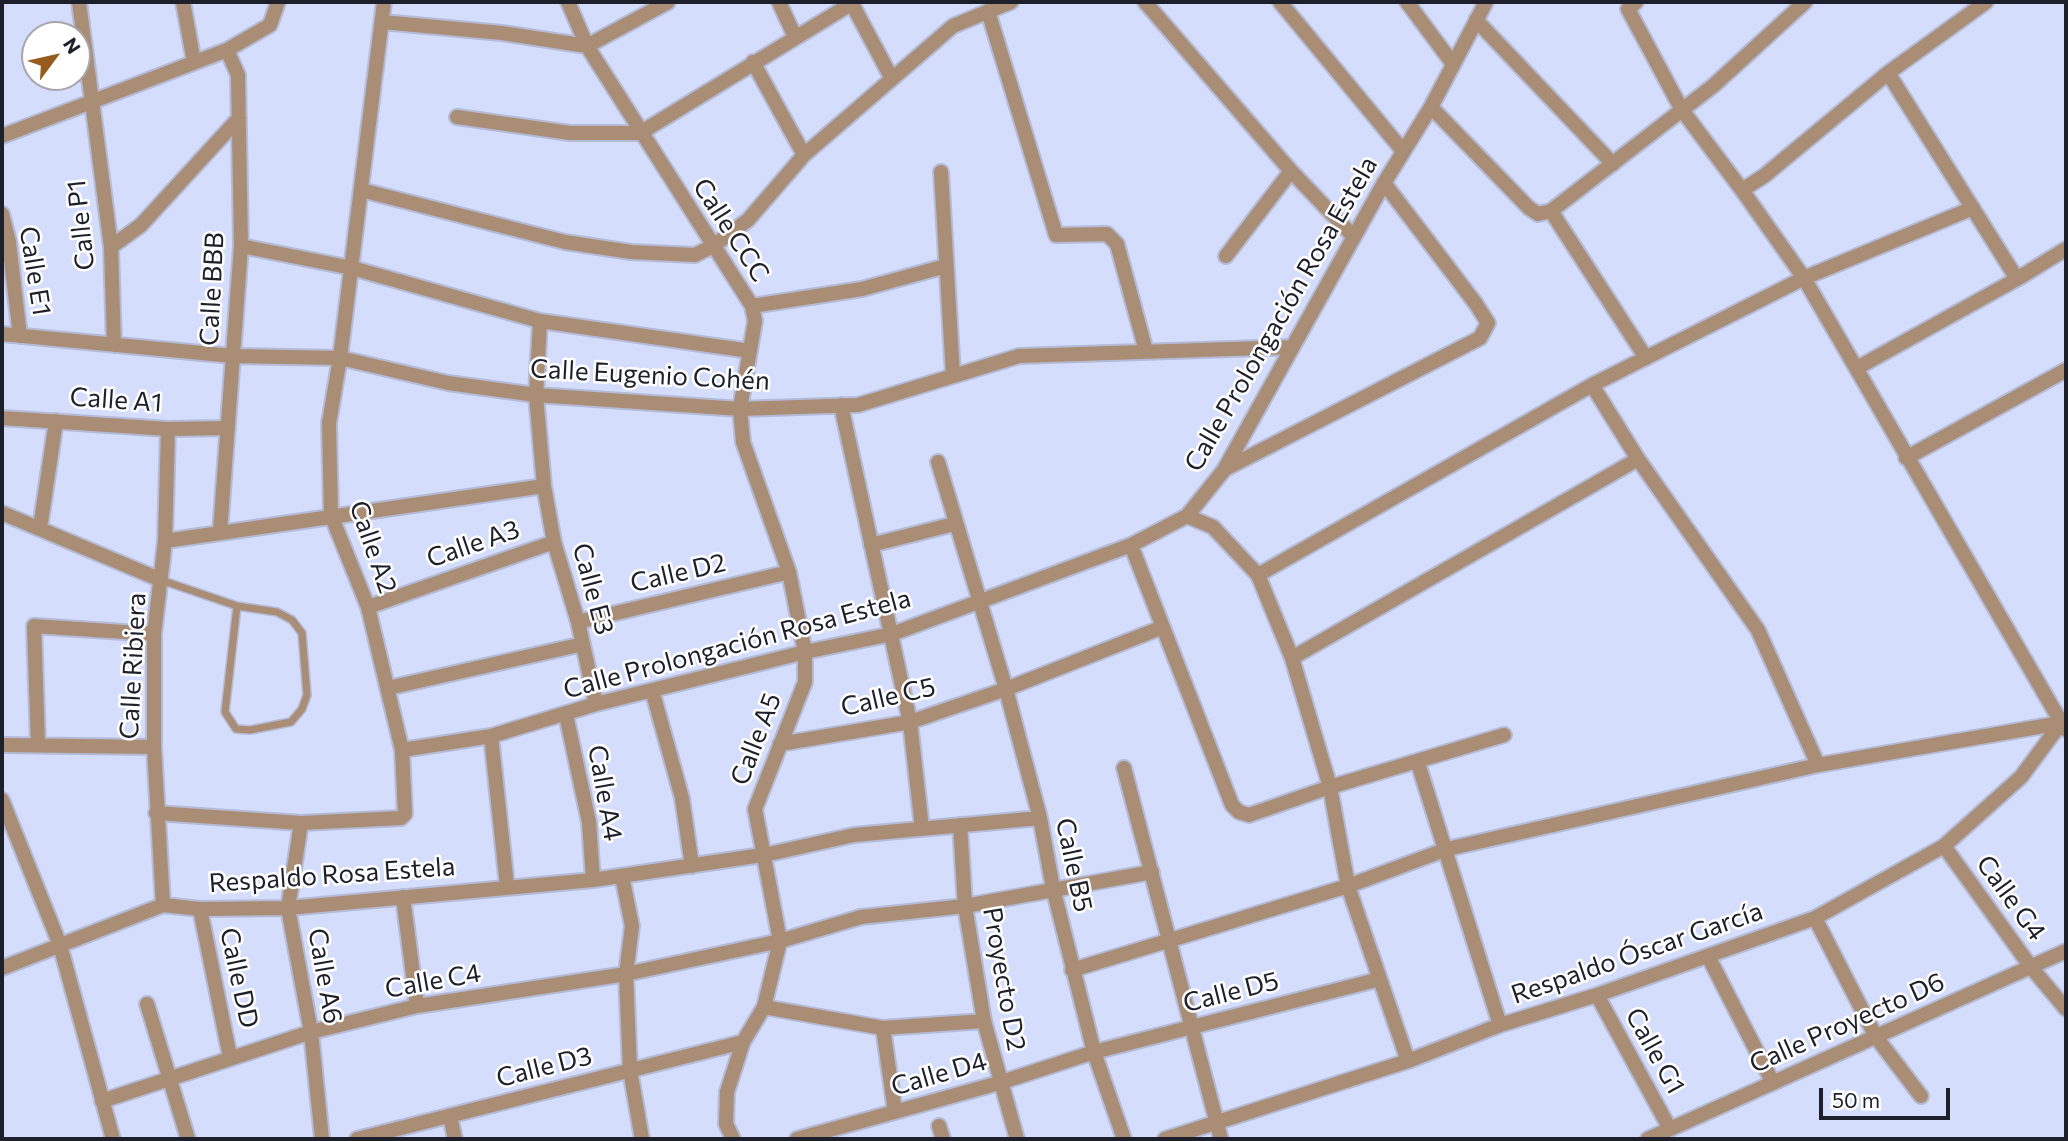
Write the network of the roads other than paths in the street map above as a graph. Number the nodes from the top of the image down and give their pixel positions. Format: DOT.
graph roads {
  1 [pos="79,2"];
  2 [pos="183,2"];
  3 [pos="278,2"];
  4 [pos="384,2"];
  5 [pos="568,2"];
  6 [pos="779,2"];
  7 [pos="852,2"];
  8 [pos="1012,2"];
  9 [pos="1145,2"];
  10 [pos="1280,2"];
  11 [pos="1407,2"];
  12 [pos="1486,2"];
  13 [pos="1805,2"];
  14 [pos="1986,2"];
  15 [pos="664,3"];
  16 [pos="1629,4"];
  17 [pos="988,10"];
  18 [pos="1476,20"];
  19 [pos="382,22"];
  20 [pos="795,37"];
  21 [pos="587,46"];
  22 [pos="227,50"];
  23 [pos="194,62"];
  24 [pos="753,62"];
  25 [pos="1453,64"];
  26 [pos="1888,72"];
  27 [pos="891,77"];
  28 [pos="92,100"];
  29 [pos="1431,107"];
  30 [pos="1682,110"];
  31 [pos="457,117"];
  32 [pos="239,118"];
  33 [pos="640,133"];
  34 [pos="2,136"];
  35 [pos="1404,151"];
  36 [pos="804,155"];
  37 [pos="1613,164"];
  38 [pos="1291,171"];
  39 [pos="941,172"];
  40 [pos="1384,183"];
  41 [pos="361,190"];
  42 [pos="1742,190"];
  43 [pos="1973,208"];
  44 [pos="1551,211"];
  45 [pos="2,214"];
  46 [pos="1354,237"];
  47 [pos="241,246"];
  48 [pos="713,246"];
  49 [pos="111,247"];
  50 [pos="2066,249"];
  51 [pos="1226,256"];
  52 [pos="946,267"];
  53 [pos="352,268"];
  54 [pos="1804,278"];
  55 [pos="2017,279"];
  56 [pos="752,306"];
  57 [pos="540,321"];
  58 [pos="2,334"];
  59 [pos="20,335"];
  60 [pos="114,345"];
  61 [pos="1292,347"];
  62 [pos="750,351"];
  63 [pos="1146,351"];
  64 [pos="233,356"];
  65 [pos="341,358"];
  66 [pos="1646,358"];
  67 [pos="1857,368"];
  68 [pos="2066,370"];
  69 [pos="953,375"];
  70 [pos="1592,385"];
  71 [pos="536,395"];
  72 [pos="841,405"];
  73 [pos="740,409"];
  74 [pos="2,418"];
  75 [pos="56,421"];
  76 [pos="228,428"];
  77 [pos="168,429"];
  78 [pos="1906,458"];
  79 [pos="1638,459"];
  80 [pos="938,462"];
  81 [pos="1224,470"];
  82 [pos="544,486"];
  83 [pos="2,513"];
  84 [pos="331,515"];
  85 [pos="1187,516"];
  86 [pos="954,524"];
  87 [pos="40,528"];
  88 [pos="220,532"];
  89 [pos="165,541"];
  90 [pos="554,542"];
  91 [pos="871,545"];
  92 [pos="1131,545"];
  93 [pos="789,572"];
  94 [pos="1258,575"];
  95 [pos="162,580"];
  96 [pos="978,600"];
  97 [pos="237,606"];
  98 [pos="368,607"];
  99 [pos="578,622"];
  100 [pos="1163,627"];
  101 [pos="154,634"];
  102 [pos="892,634"];
  103 [pos="583,643"];
  104 [pos="804,652"];
  105 [pos="1292,658"];
  106 [pos="388,688"];
  107 [pos="1006,689"];
  108 [pos="652,690"];
  109 [pos="596,704"];
  110 [pos="566,715"];
  111 [pos="909,722"];
  112 [pos="2065,723"];
  113 [pos="1504,735"];
  114 [pos="491,736"];
  115 [pos="2,744"];
  116 [pos="38,744"];
  117 [pos="779,744"];
  118 [pos="153,747"];
  119 [pos="402,750"];
  120 [pos="1418,762"];
  121 [pos="1818,765"];
  122 [pos="1124,768"];
  123 [pos="1330,787"];
  124 [pos="2,800"];
  125 [pos="156,813"];
  126 [pos="1040,818"];
  127 [pos="300,823"];
  128 [pos="960,825"];
  129 [pos="922,828"];
  130 [pos="1944,846"];
  131 [pos="1447,849"];
  132 [pos="762,855"];
  133 [pos="692,866"];
  134 [pos="1152,872"];
  135 [pos="622,876"];
  136 [pos="593,880"];
  137 [pos="507,886"];
  138 [pos="1348,886"];
  139 [pos="1053,888"];
  140 [pos="403,897"];
  141 [pos="163,905"];
  142 [pos="965,906"];
  143 [pos="288,908"];
  144 [pos="200,909"];
  145 [pos="1815,918"];
  146 [pos="1170,940"];
  147 [pos="780,941"];
  148 [pos="60,945"];
  149 [pos="2066,951"];
  150 [pos="1708,956"];
  151 [pos="2031,967"];
  152 [pos="2,968"];
  153 [pos="1072,970"];
  154 [pos="626,974"];
  155 [pos="1380,979"];
  156 [pos="1597,995"];
  157 [pos="147,1004"];
  158 [pos="417,1006"];
  159 [pos="764,1007"];
  160 [pos="2066,1009"];
  161 [pos="984,1021"];
  162 [pos="1500,1025"];
  163 [pos="1190,1027"];
  164 [pos="883,1028"];
  165 [pos="311,1032"];
  166 [pos="1876,1037"];
  167 [pos="743,1042"];
  168 [pos="1094,1052"];
  169 [pos="230,1057"];
  170 [pos="1408,1060"];
  171 [pos="630,1070"];
  172 [pos="168,1080"];
  173 [pos="999,1083"];
  174 [pos="1773,1083"];
  175 [pos="1921,1096"];
  176 [pos="102,1101"];
  177 [pos="895,1112"];
  178 [pos="450,1116"];
  179 [pos="1217,1122"];
  180 [pos="1670,1129"];
  181 [pos="113,1139"];
  182 [pos="188,1139"];
  183 [pos="322,1139"];
  184 [pos="356,1139"];
  185 [pos="455,1139"];
  186 [pos="642,1139"];
  187 [pos="733,1139"];
  188 [pos="797,1139"];
  189 [pos="1017,1139"];
  190 [pos="1124,1139"];
  191 [pos="1165,1139"];
  192 [pos="1221,1139"];
  193 [pos="1648,1139"];
  1 -- 28 [label="street, Calle P1"];
  2 -- 23 [label="street"];
  3 -- 22 [label="street"];
  4 -- 19 [label="street, Calle A2"];
  5 -- 21 [label="street, Calle CCC"];
  6 -- 20 [label="street"];
  7 -- 20 [label="street"];
  7 -- 27 [label="street"];
  8 -- 17 [label="street"];
  9 -- 38 [label="street"];
  10 -- 35 [label="street"];
  11 -- 25 [label="street"];
  12 -- 18 [label="street, Calle Prolongación Rosa Estela"];
  13 -- 30 [label="street"];
  14 -- 26 [label="street"];
  15 -- 21 [label="street"];
  16 -- 30 [label="street"];
  17 -- 27 [label="street"];
  17 -- 63 [label="street"];
  18 -- 25 [label="street, Calle Prolongación Rosa Estela"];
  18 -- 37 [label="street"];
  19 -- 21 [label="street"];
  19 -- 41 [label="street, Calle A2"];
  20 -- 24 [label="street"];
  21 -- 33 [label="street, Calle CCC"];
  22 -- 23 [label="street"];
  22 -- 32 [label="street, Calle BBB"];
  23 -- 28 [label="street"];
  24 -- 33 [label="street"];
  24 -- 36 [label="street"];
  25 -- 29 [label="street, Calle Prolongación Rosa Estela"];
  26 -- 42 [label="street"];
  26 -- 43 [label="street"];
  27 -- 36 [label="street"];
  28 -- 34 [label="street"];
  28 -- 49 [label="street, Calle P1"];
  29 -- 35 [label="street, Calle Prolongación Rosa Estela"];
  29 -- 44 [label="street"];
  30 -- 37 [label="street"];
  30 -- 42 [label="street"];
  31 -- 33 [label="street"];
  32 -- 47 [label="street, Calle BBB"];
  32 -- 49 [label="street"];
  33 -- 48 [label="street, Calle CCC"];
  35 -- 40 [label="street, Calle Prolongación Rosa Estela"];
  36 -- 48 [label="street"];
  37 -- 44 [label="street"];
  38 -- 46 [label="street"];
  38 -- 51 [label="street"];
  39 -- 52 [label="street"];
  40 -- 46 [label="street, Calle Prolongación Rosa Estela"];
  40 -- 81 [label="street"];
  41 -- 48 [label="street"];
  41 -- 53 [label="street, Calle A2"];
  42 -- 54 [label="street"];
  43 -- 54 [label="street"];
  43 -- 55 [label="street"];
  44 -- 66 [label="street"];
  45 -- 59 [label="street, Calle E1"];
  46 -- 61 [label="street, Calle Prolongación Rosa Estela"];
  47 -- 53 [label="street"];
  47 -- 64 [label="street, Calle BBB"];
  48 -- 56 [label="street, Calle CCC"];
  49 -- 60 [label="street, Calle P1"];
  50 -- 55 [label="street"];
  52 -- 56 [label="street"];
  52 -- 69 [label="street"];
  53 -- 57 [label="street"];
  53 -- 65 [label="street, Calle A2"];
  54 -- 66 [label="street"];
  54 -- 67 [label="street"];
  55 -- 67 [label="street"];
  56 -- 62 [label="street, Calle CCC"];
  57 -- 62 [label="street"];
  57 -- 71 [label="street, Calle E3"];
  58 -- 59 [label="street, Calle Eugenio Cohén"];
  59 -- 60 [label="street, Calle Eugenio Cohén"];
  60 -- 64 [label="street, Calle Eugenio Cohén"];
  61 -- 63 [label="street, Calle Eugenio Cohén"];
  61 -- 81 [label="street, Calle Prolongación Rosa Estela"];
  62 -- 73 [label="street, Calle CCC"];
  63 -- 69 [label="street, Calle Eugenio Cohén"];
  64 -- 65 [label="street, Calle Eugenio Cohén"];
  64 -- 76 [label="street, Calle BBB"];
  65 -- 71 [label="street, Calle Eugenio Cohén"];
  65 -- 84 [label="street, Calle A2"];
  66 -- 70 [label="street"];
  67 -- 78 [label="street"];
  68 -- 78 [label="street"];
  69 -- 72 [label="street, Calle Eugenio Cohén"];
  70 -- 79 [label="street"];
  70 -- 94 [label="street"];
  71 -- 73 [label="street, Calle Eugenio Cohén"];
  71 -- 82 [label="street, Calle E3"];
  72 -- 73 [label="street, Calle Eugenio Cohén"];
  72 -- 91 [label="street"];
  73 -- 93 [label="street, Calle CCC"];
  74 -- 75 [label="street, Calle A1"];
  75 -- 77 [label="street, Calle A1"];
  75 -- 87 [label="street"];
  76 -- 77 [label="street, Calle A1"];
  76 -- 88 [label="street, Calle BBB"];
  77 -- 89 [label="street, Calle Ribiera"];
  78 -- 112 [label="street"];
  79 -- 105 [label="street"];
  79 -- 121 [label="street"];
  80 -- 86 [label="street, Calle B5"];
  81 -- 85 [label="street, Calle Prolongación Rosa Estela"];
  82 -- 84 [label="street"];
  82 -- 90 [label="street, Calle E3"];
  83 -- 87 [label="street"];
  84 -- 88 [label="street"];
  84 -- 98 [label="street, Calle A2"];
  85 -- 92 [label="street, Calle Prolongación Rosa Estela"];
  85 -- 94 [label="street"];
  86 -- 91 [label="street"];
  86 -- 96 [label="street, Calle B5"];
  87 -- 95 [label="street"];
  88 -- 89 [label="street"];
  89 -- 95 [label="street, Calle Ribiera"];
  90 -- 98 [label="street, Calle A3"];
  90 -- 99 [label="street, Calle E3"];
  91 -- 102 [label="street"];
  92 -- 96 [label="street, Calle Prolongación Rosa Estela"];
  92 -- 100 [label="street"];
  93 -- 99 [label="street, Calle D2"];
  93 -- 104 [label="street, Calle A5"];
  94 -- 105 [label="street"];
  95 -- 97 [label="lane"];
  95 -- 101 [label="street, Calle Ribiera"];
  96 -- 102 [label="street, Calle Prolongación Rosa Estela"];
  96 -- 107 [label="street, Calle B5"];
  97 -- 97 [label="lane"];
  98 -- 106 [label="street, Calle A2"];
  99 -- 103 [label="street, Calle E3"];
  100 -- 107 [label="street, Calle C5"];
  100 -- 123 [label="street"];
  101 -- 116 [label="street"];
  101 -- 118 [label="street, Calle Ribiera"];
  102 -- 104 [label="street, Calle Prolongación Rosa Estela"];
  102 -- 111 [label="street"];
  103 -- 106 [label="street"];
  103 -- 109 [label="street, Calle E3"];
  104 -- 108 [label="street, Calle Prolongación Rosa Estela"];
  104 -- 117 [label="street, Calle A5"];
  105 -- 123 [label="street"];
  106 -- 119 [label="street, Calle A2"];
  107 -- 111 [label="street, Calle C5"];
  107 -- 126 [label="street, Calle B5"];
  108 -- 109 [label="street, Calle Prolongación Rosa Estela"];
  108 -- 133 [label="street"];
  109 -- 110 [label="street, Calle Prolongación Rosa Estela"];
  110 -- 114 [label="street, Calle Prolongación Rosa Estela"];
  110 -- 136 [label="street, Calle A4"];
  111 -- 117 [label="street, Calle C5"];
  111 -- 129 [label="street"];
  112 -- 121 [label="street"];
  112 -- 130 [label="street, Respaldo Óscar García"];
  113 -- 120 [label="street"];
  114 -- 119 [label="street, Calle Prolongación Rosa Estela"];
  114 -- 137 [label="street"];
  115 -- 116 [label="street"];
  116 -- 118 [label="street"];
  117 -- 132 [label="street, Calle A5"];
  118 -- 125 [label="street, Calle Ribiera"];
  119 -- 127 [label="street, Calle A2"];
  120 -- 123 [label="street"];
  120 -- 131 [label="street"];
  121 -- 131 [label="street"];
  122 -- 134 [label="street"];
  123 -- 138 [label="street"];
  124 -- 148 [label="street"];
  125 -- 127 [label="street, Calle A2"];
  125 -- 141 [label="street, Calle Ribiera"];
  126 -- 128 [label="street, Respaldo Rosa Estela"];
  126 -- 139 [label="street, Calle B5"];
  127 -- 143 [label="street, Calle A6"];
  128 -- 129 [label="street, Respaldo Rosa Estela"];
  128 -- 142 [label="street, Proyecto D2"];
  129 -- 132 [label="street, Respaldo Rosa Estela"];
  130 -- 145 [label="street, Respaldo Óscar García"];
  130 -- 151 [label="street, Calle G4"];
  131 -- 138 [label="street"];
  131 -- 162 [label="street"];
  132 -- 133 [label="street, Respaldo Rosa Estela"];
  132 -- 147 [label="street, Calle A5"];
  133 -- 135 [label="street, Respaldo Rosa Estela"];
  134 -- 139 [label="street"];
  134 -- 146 [label="street"];
  135 -- 136 [label="street, Respaldo Rosa Estela"];
  135 -- 154 [label="street"];
  136 -- 137 [label="street, Respaldo Rosa Estela"];
  137 -- 140 [label="street, Respaldo Rosa Estela"];
  138 -- 146 [label="street"];
  138 -- 155 [label="street"];
  139 -- 142 [label="street"];
  139 -- 153 [label="street, Calle B5"];
  140 -- 143 [label="street, Respaldo Rosa Estela"];
  140 -- 158 [label="street"];
  141 -- 144 [label="street, Respaldo Rosa Estela"];
  141 -- 148 [label="street, Respaldo Rosa Estela"];
  142 -- 147 [label="street, Calle C4"];
  142 -- 161 [label="street, Proyecto D2"];
  143 -- 144 [label="street, Respaldo Rosa Estela"];
  143 -- 165 [label="street, Calle A6"];
  144 -- 169 [label="street, Calle DD"];
  145 -- 150 [label="street, Respaldo Óscar García"];
  145 -- 166 [label="street"];
  146 -- 153 [label="street"];
  146 -- 163 [label="street"];
  147 -- 154 [label="street, Calle C4"];
  147 -- 159 [label="street, Calle A5"];
  148 -- 152 [label="street, Respaldo Rosa Estela"];
  148 -- 176 [label="street"];
  149 -- 151 [label="street, Calle Proyecto D6"];
  150 -- 156 [label="street, Respaldo Óscar García"];
  150 -- 174 [label="street"];
  151 -- 160 [label="street, Calle G4"];
  151 -- 166 [label="street, Calle Proyecto D6"];
  153 -- 168 [label="street, Calle B5"];
  154 -- 158 [label="street, Calle C4"];
  154 -- 171 [label="street"];
  155 -- 163 [label="street, Calle D5"];
  155 -- 170 [label="street"];
  156 -- 162 [label="street, Respaldo Óscar García"];
  156 -- 180 [label="street, Calle G1"];
  157 -- 172 [label="street"];
  158 -- 165 [label="street, Calle C4"];
  159 -- 164 [label="street"];
  159 -- 167 [label="street, Calle A5"];
  161 -- 164 [label="street"];
  161 -- 173 [label="street, Proyecto D2"];
  162 -- 170 [label="street, Respaldo Óscar García"];
  163 -- 168 [label="street, Calle D5"];
  163 -- 179 [label="street"];
  164 -- 177 [label="street"];
  165 -- 169 [label="street, Calle C4"];
  165 -- 183 [label="street, Calle A6"];
  166 -- 174 [label="street, Calle Proyecto D6"];
  166 -- 175 [label="street"];
  167 -- 171 [label="street, Calle D3"];
  167 -- 187 [label="street, Calle A5"];
  168 -- 173 [label="street, Calle D4"];
  168 -- 190 [label="street, Calle B5"];
  169 -- 172 [label="street, Calle C4"];
  170 -- 179 [label="street, Respaldo Óscar García"];
  171 -- 178 [label="street, Calle D3"];
  171 -- 186 [label="street"];
  172 -- 176 [label="street, Calle C4"];
  172 -- 182 [label="street"];
  173 -- 177 [label="street, Calle D4"];
  173 -- 189 [label="street, Proyecto D2"];
  174 -- 180 [label="street, Calle Proyecto D6"];
  176 -- 181 [label="street"];
  177 -- 188 [label="street, Calle D4"];
  178 -- 184 [label="street, Calle D3"];
  178 -- 185 [label="street"];
  179 -- 191 [label="street, Respaldo Óscar García"];
  179 -- 192 [label="street"];
  180 -- 193 [label="street, Calle Proyecto D6"];
}
